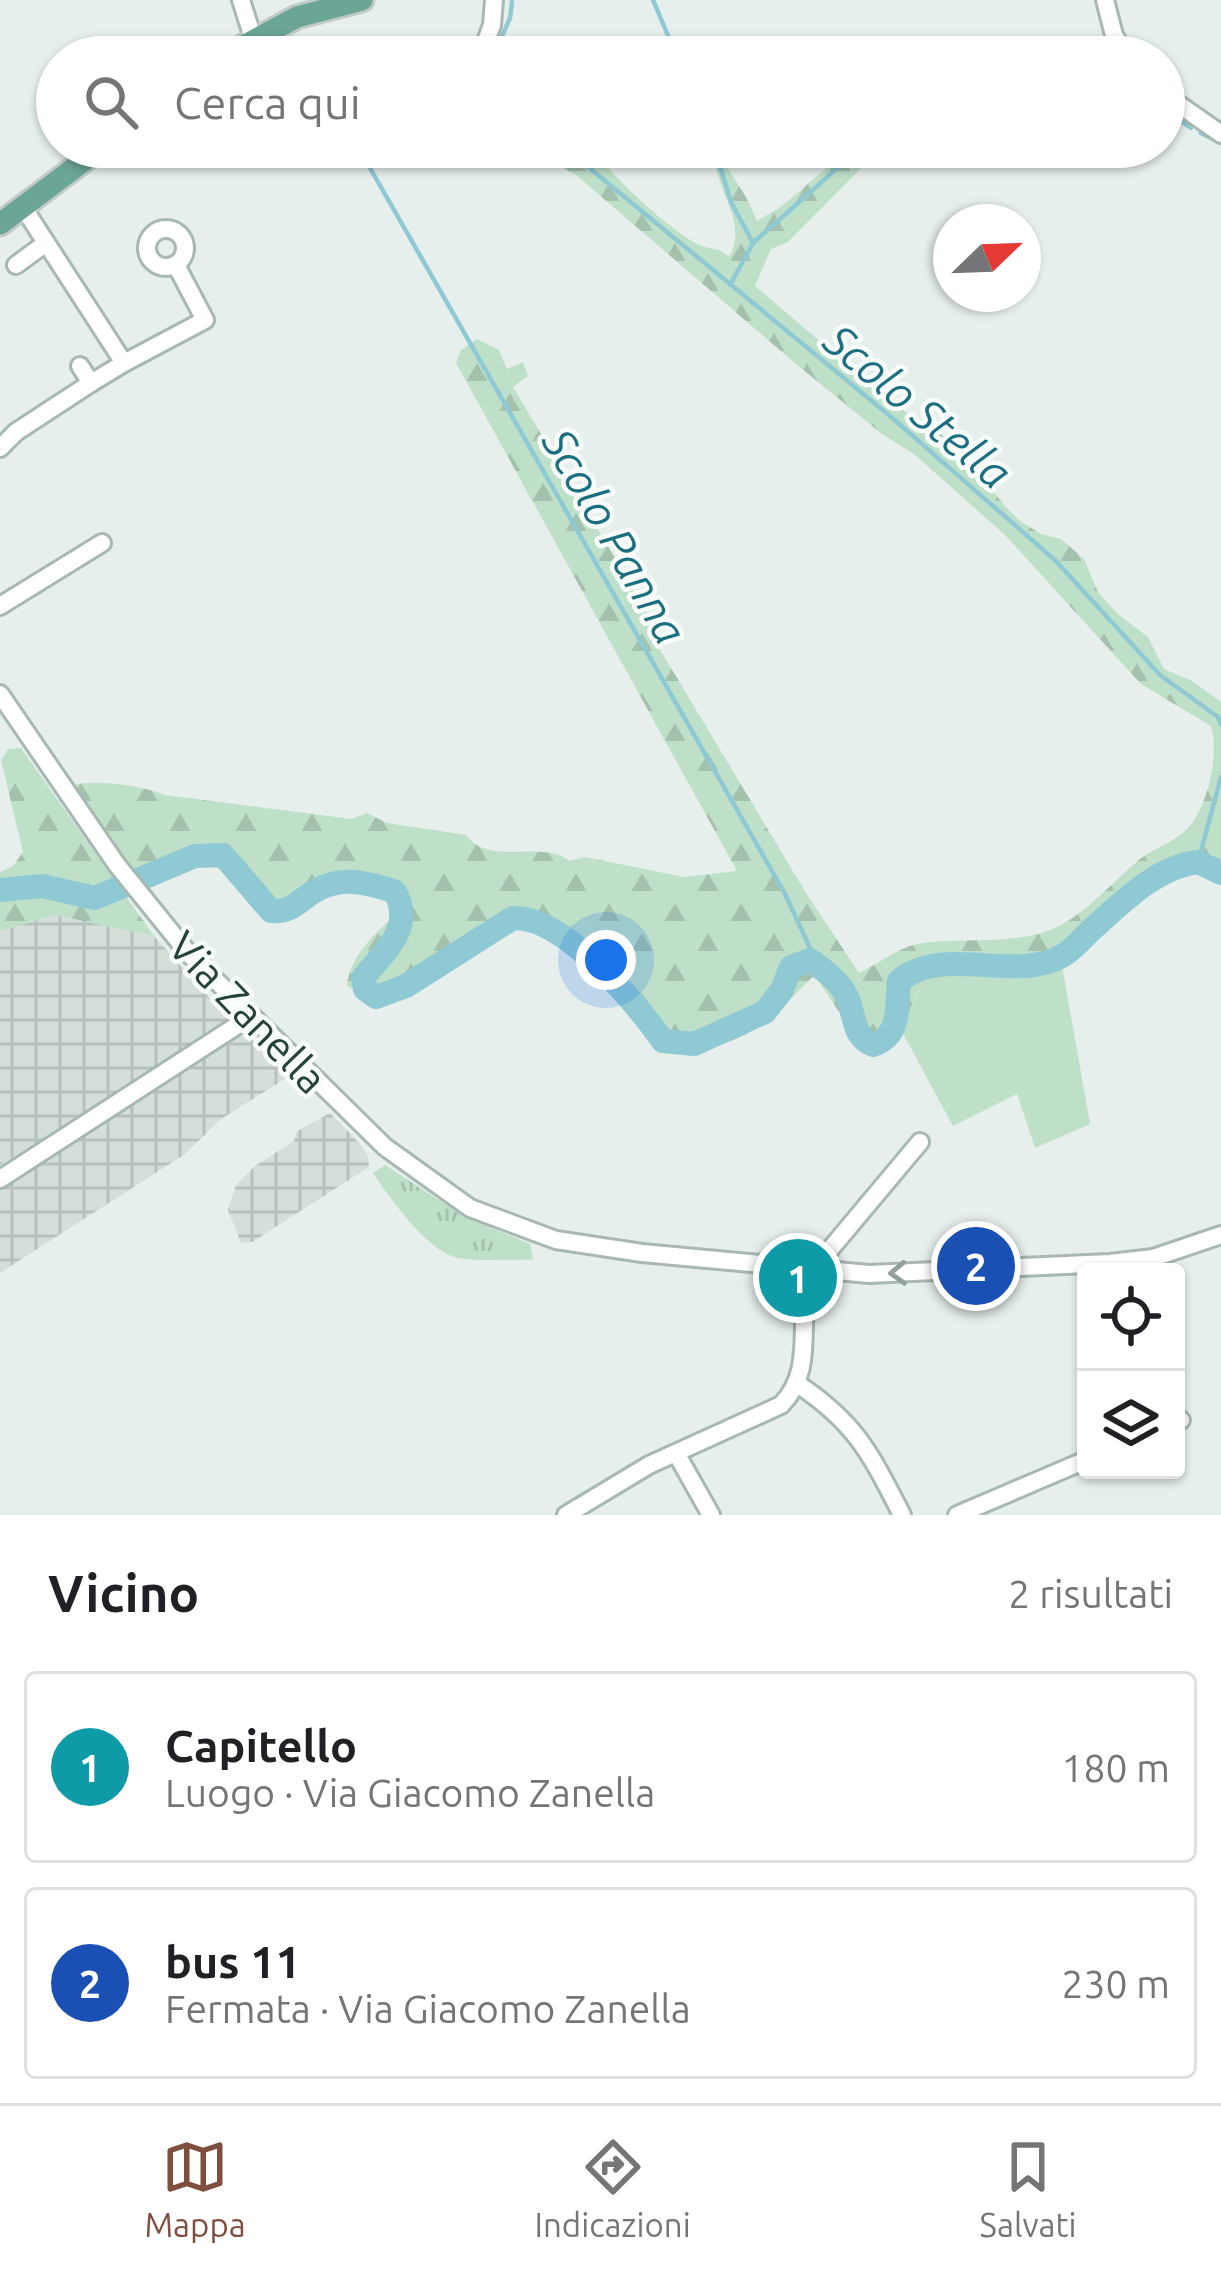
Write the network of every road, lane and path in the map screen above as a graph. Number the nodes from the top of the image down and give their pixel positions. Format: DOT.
graph roads {
  1 [pos="241,0"];
  2 [pos="362,0"];
  3 [pos="494,0"];
  4 [pos="1105,0"];
  5 [pos="252,36"];
  6 [pos="257,36"];
  7 [pos="488,36"];
  8 [pos="1115,36"];
  9 [pos="1185,109"];
  10 [pos="1221,134"];
  11 [pos="74,168"];
  12 [pos="22,207"];
  13 [pos="0,224"];
  14 [pos="46,243"];
  15 [pos="16,265"];
  16 [pos="176,265"];
  17 [pos="124,363"];
  18 [pos="80,367"];
  19 [pos="92,382"];
  20 [pos="0,448"];
  21 [pos="101,543"];
  22 [pos="0,606"];
  23 [pos="0,694"];
  24 [pos="250,1017"];
  25 [pos="920,1142"];
  26 [pos="0,1179"];
  27 [pos="1221,1235"];
  28 [pos="812,1270"];
  29 [pos="799,1384"];
  30 [pos="676,1453"];
  31 [pos="1077,1464"];
  32 [pos="566,1515"];
  33 [pos="711,1515"];
  34 [pos="902,1515"];
  35 [pos="957,1515"];
  1 -- 5 [label="street"];
  2 -- 6 [label="main road"];
  3 -- 7 [label="street"];
  4 -- 8 [label="street"];
  9 -- 10 [label="street"];
  11 -- 12 [label="main road"];
  12 -- 13 [label="main road"];
  12 -- 14 [label="street"];
  14 -- 15 [label="street"];
  14 -- 17 [label="street"];
  16 -- 17 [label="street"];
  17 -- 19 [label="street"];
  18 -- 19 [label="street"];
  19 -- 20 [label="street"];
  21 -- 22 [label="street"];
  23 -- 24 [label="street, Via Zanella"];
  24 -- 26 [label="street"];
  24 -- 28 [label="street, Via Zanella"];
  25 -- 28 [label="street"];
  27 -- 28 [label="street, Via Zanella, one-way"];
  28 -- 29 [label="street"];
  29 -- 30 [label="street"];
  29 -- 34 [label="street"];
  30 -- 32 [label="street"];
  30 -- 33 [label="street"];
  31 -- 35 [label="street"];
}
